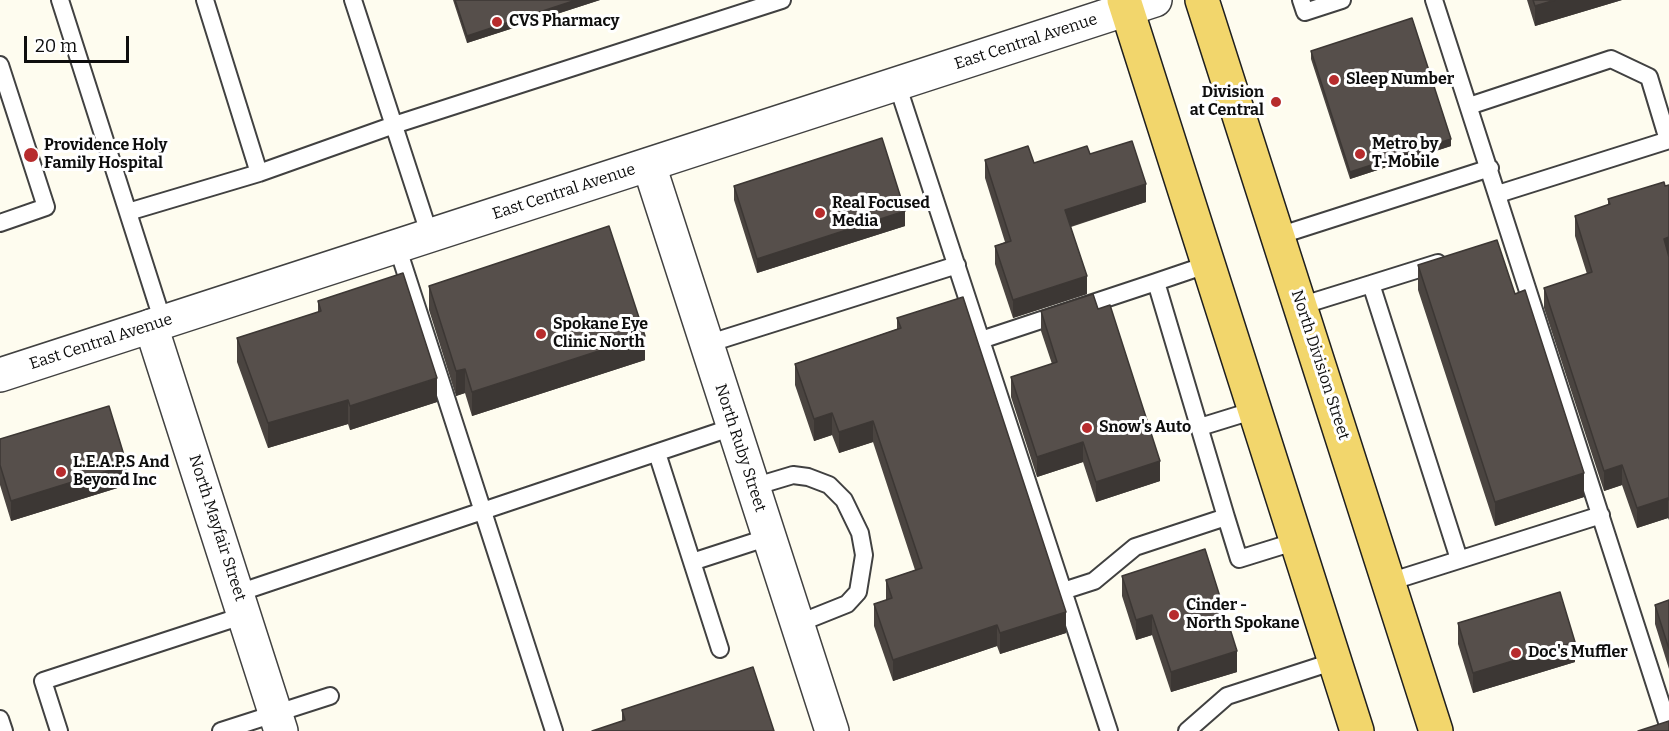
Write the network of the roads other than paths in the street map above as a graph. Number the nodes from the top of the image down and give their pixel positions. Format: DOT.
graph roads {
  1 [pos="60,0"];
  2 [pos="204,0"];
  3 [pos="353,0"];
  4 [pos="782,0"];
  5 [pos="1202,0"];
  6 [pos="1302,0"];
  7 [pos="1342,0"];
  8 [pos="1434,0"];
  9 [pos="1136,3"];
  10 [pos="0,65"];
  11 [pos="897,84"];
  12 [pos="1469,106"];
  13 [pos="394,125"];
  14 [pos="1669,140"];
  15 [pos="648,165"];
  16 [pos="1490,168"];
  17 [pos="259,173"];
  18 [pos="1498,194"];
  19 [pos="128,212"];
  20 [pos="0,223"];
  21 [pos="430,236"];
  22 [pos="1278,236"];
  23 [pos="1513,240"];
  24 [pos="397,246"];
  25 [pos="1491,246"];
  26 [pos="1458,257"];
  27 [pos="1209,264"];
  28 [pos="957,265"];
  29 [pos="1156,282"];
  30 [pos="1371,284"];
  31 [pos="1300,306"];
  32 [pos="157,324"];
  33 [pos="981,340"];
  34 [pos="707,344"];
  35 [pos="0,375"];
  36 [pos="1255,410"];
  37 [pos="733,427"];
  38 [pos="1200,427"];
  39 [pos="657,453"];
  40 [pos="753,487"];
  41 [pos="483,512"];
  42 [pos="1601,515"];
  43 [pos="1226,517"];
  44 [pos="769,537"];
  45 [pos="1297,541"];
  46 [pos="1459,559"];
  47 [pos="692,562"];
  48 [pos="1389,582"];
  49 [pos="1063,591"];
  50 [pos="241,604"];
  51 [pos="797,624"];
  52 [pos="720,649"];
  53 [pos="1335,661"];
  54 [pos="330,696"];
  55 [pos="0,719"];
  56 [pos="278,722"];
  57 [pos="1669,728"];
  58 [pos="4,731"];
  59 [pos="59,731"];
  60 [pos="221,731"];
  61 [pos="554,731"];
  62 [pos="832,731"];
  63 [pos="1109,731"];
  64 [pos="1187,731"];
  65 [pos="1357,731"];
  66 [pos="1436,731"];
  1 -- 19 [label="lane"];
  2 -- 17 [label="lane"];
  3 -- 13 [label="lane"];
  4 -- 13 [label="lane"];
  5 -- 22 [label="main road, North Division Street"];
  6 -- 7 [label="lane"];
  8 -- 12 [label="lane"];
  9 -- 11 [label="street, East Central Avenue"];
  9 -- 27 [label="main road"];
  10 -- 20 [label="lane"];
  11 -- 15 [label="street, East Central Avenue"];
  11 -- 28 [label="lane"];
  12 -- 14 [label="lane"];
  12 -- 16 [label="lane"];
  13 -- 17 [label="lane"];
  13 -- 21 [label="lane"];
  14 -- 18 [label="lane"];
  15 -- 21 [label="street, East Central Avenue"];
  15 -- 34 [label="street, North Ruby Street"];
  16 -- 18 [label="lane"];
  16 -- 22 [label="lane"];
  17 -- 19 [label="lane"];
  18 -- 23 [label="lane"];
  19 -- 32 [label="lane"];
  21 -- 24 [label="street, East Central Avenue"];
  22 -- 31 [label="main road, North Division Street"];
  23 -- 25 [label="lane"];
  23 -- 42 [label="lane"];
  24 -- 32 [label="street, East Central Avenue"];
  24 -- 41 [label="lane"];
  26 -- 30 [label="lane"];
  27 -- 29 [label="lane"];
  27 -- 36 [label="main road"];
  28 -- 33 [label="lane"];
  28 -- 34 [label="lane"];
  29 -- 33 [label="lane"];
  29 -- 38 [label="lane"];
  30 -- 31 [label="lane"];
  30 -- 46 [label="lane"];
  31 -- 48 [label="main road, North Division Street"];
  32 -- 35 [label="street, East Central Avenue"];
  32 -- 50 [label="street, North Mayfair Street"];
  33 -- 49 [label="lane"];
  34 -- 37 [label="street, North Ruby Street"];
  36 -- 38 [label="lane"];
  36 -- 45 [label="main road"];
  37 -- 39 [label="lane"];
  37 -- 40 [label="street, North Ruby Street"];
  38 -- 43 [label="lane"];
  39 -- 41 [label="lane"];
  39 -- 47 [label="lane"];
  40 -- 44 [label="street, North Ruby Street"];
  40 -- 51 [label="lane"];
  41 -- 50 [label="lane"];
  41 -- 61 [label="lane"];
  42 -- 46 [label="lane"];
  42 -- 57 [label="lane"];
  43 -- 45 [label="lane"];
  43 -- 49 [label="lane"];
  44 -- 47 [label="lane"];
  44 -- 51 [label="street, North Ruby Street"];
  45 -- 53 [label="main road"];
  46 -- 48 [label="lane"];
  47 -- 52 [label="lane"];
  48 -- 66 [label="main road, North Division Street"];
  49 -- 63 [label="lane"];
  50 -- 56 [label="street, North Mayfair Street"];
  50 -- 59 [label="lane"];
  51 -- 62 [label="street, North Ruby Street"];
  53 -- 64 [label="lane"];
  53 -- 65 [label="main road"];
  54 -- 56 [label="lane"];
  55 -- 58 [label="lane"];
  56 -- 60 [label="lane"];
}
